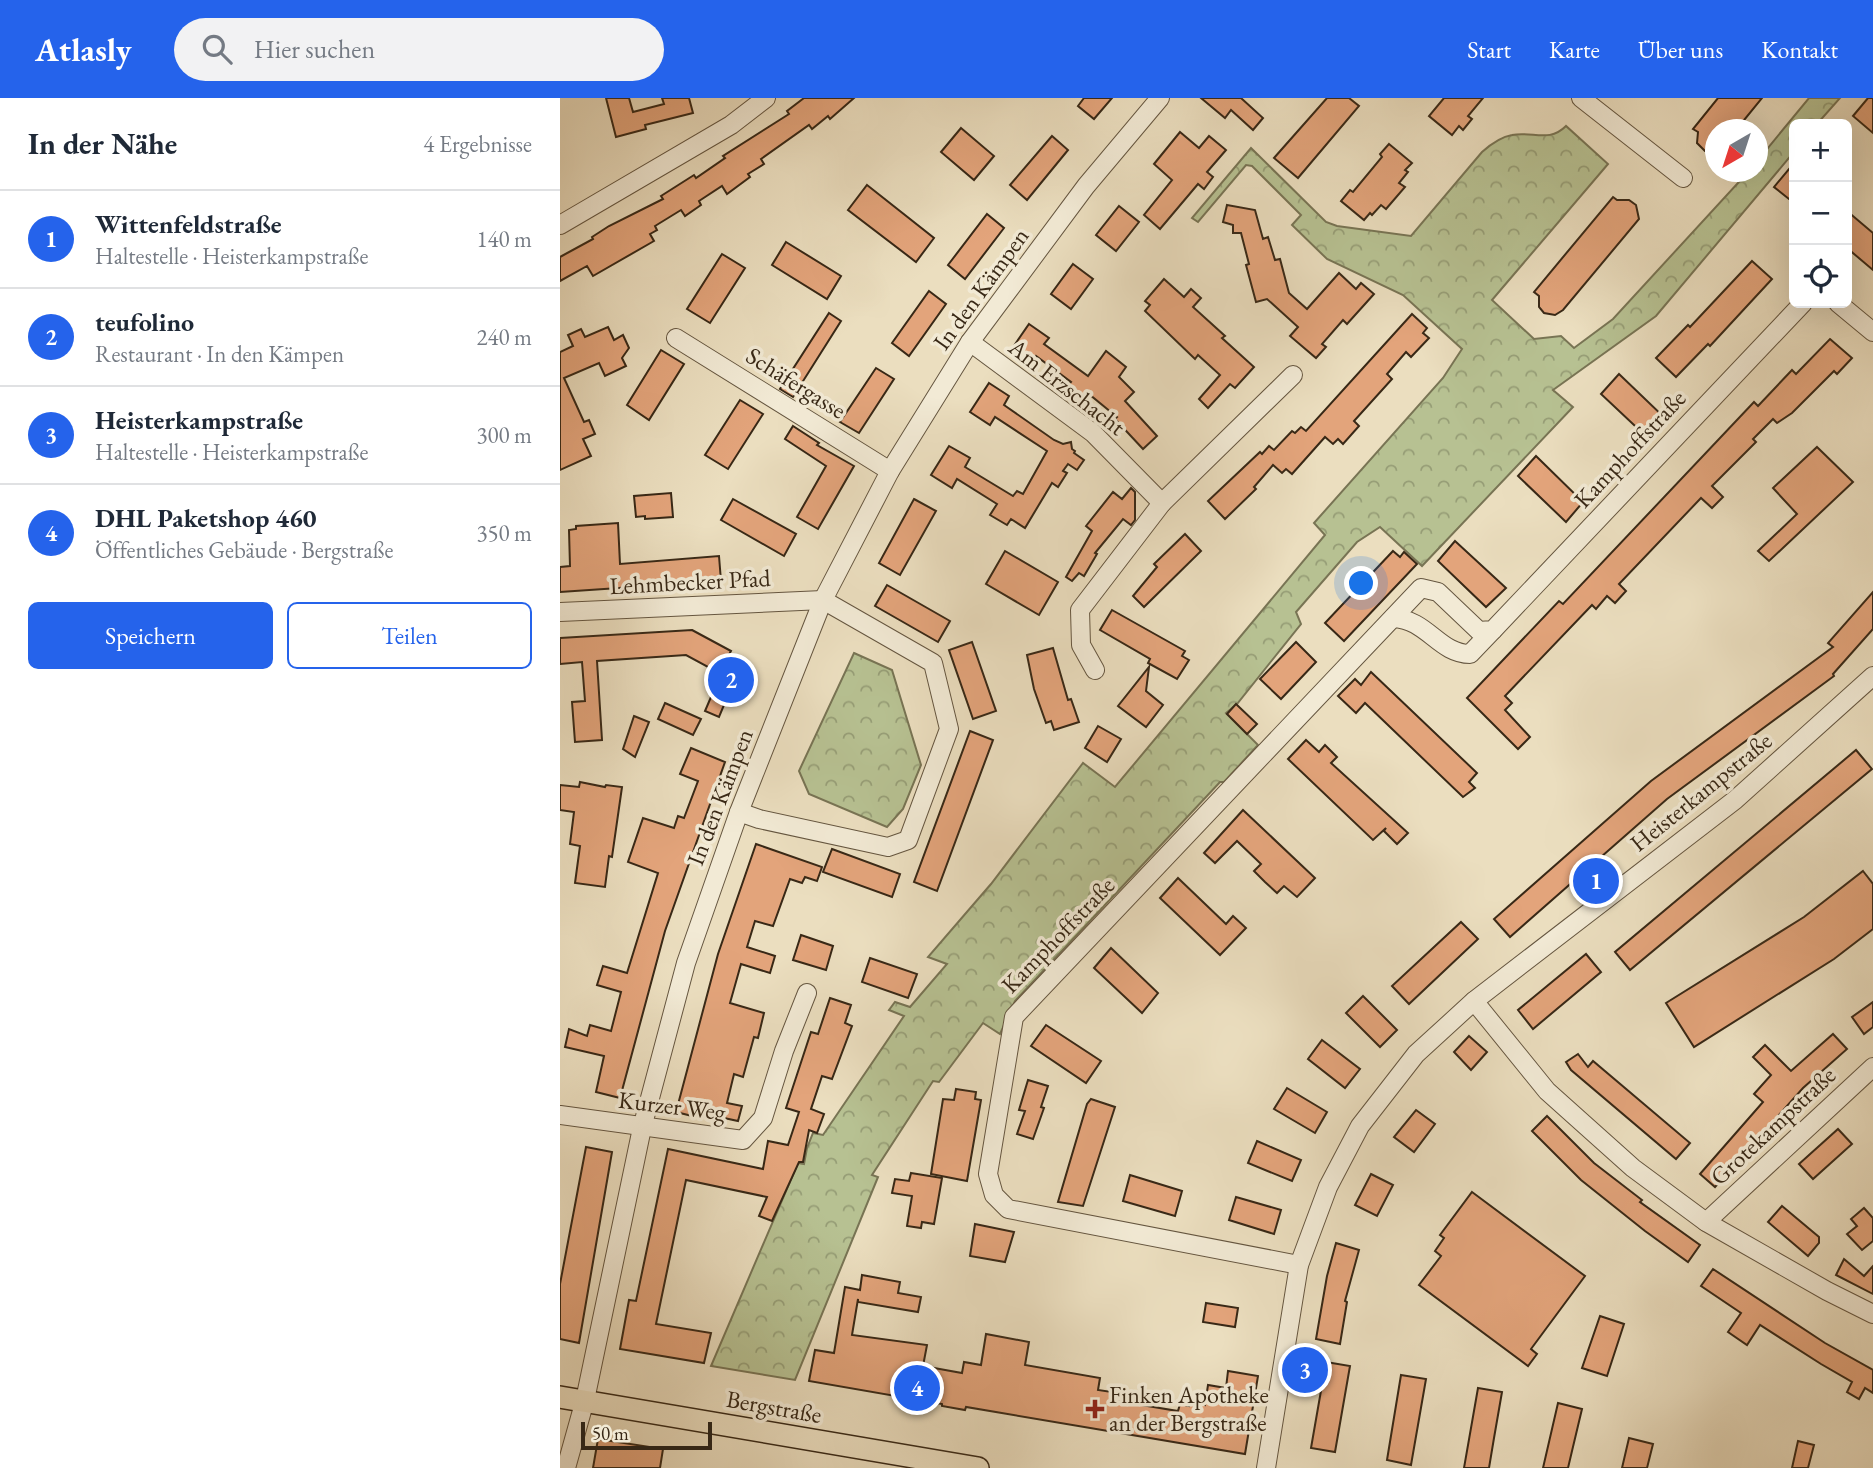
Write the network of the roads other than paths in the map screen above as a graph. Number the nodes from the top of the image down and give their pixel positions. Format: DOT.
graph roads {
  1 [pos="766,98"];
  2 [pos="1160,98"];
  3 [pos="1581,98"];
  4 [pos="1683,178"];
  5 [pos="560,225"];
  6 [pos="1797,308"];
  7 [pos="1844,308"];
  8 [pos="1873,332"];
  9 [pos="676,338"];
  10 [pos="970,342"];
  11 [pos="1293,375"];
  12 [pos="890,471"];
  13 [pos="1162,503"];
  14 [pos="823,600"];
  15 [pos="560,612"];
  16 [pos="1393,618"];
  17 [pos="1493,630"];
  18 [pos="1095,670"];
  19 [pos="1873,676"];
  20 [pos="739,812"];
  21 [pos="807,993"];
  22 [pos="1474,1001"];
  23 [pos="1873,1067"];
  24 [pos="560,1115"];
  25 [pos="642,1128"];
  26 [pos="1706,1222"];
  27 [pos="1298,1265"];
  28 [pos="1873,1314"];
  29 [pos="560,1397"];
  30 [pos="585,1400"];
  31 [pos="566,1468"];
  32 [pos="978,1468"];
  33 [pos="1266,1468"];
  1 -- 5 [label="street"];
  2 -- 10 [label="street, In den Kämpen"];
  3 -- 4 [label="street"];
  6 -- 17 [label="street, Kamphoffstraße"];
  7 -- 8 [label="street"];
  9 -- 12 [label="street, Schäfergasse"];
  10 -- 12 [label="street, In den Kämpen"];
  10 -- 13 [label="street, Am Erzschacht"];
  11 -- 13 [label="street"];
  12 -- 14 [label="street, In den Kämpen"];
  13 -- 18 [label="street"];
  14 -- 15 [label="street, Lehmbecker Pfad"];
  14 -- 20 [label="street, In den Kämpen"];
  14 -- 20 [label="street"];
  16 -- 17 [label="street, Kamphoffstraße"];
  16 -- 17 [label="street, Kamphoffstraße"];
  16 -- 27 [label="street, Kamphoffstraße"];
  19 -- 22 [label="street, Heisterkampstraße"];
  20 -- 25 [label="street, In den Kämpen"];
  21 -- 25 [label="street, Kurzer Weg"];
  22 -- 26 [label="street"];
  22 -- 27 [label="street, Heisterkampstraße"];
  23 -- 26 [label="street, Grotekampstraße"];
  24 -- 25 [label="street, Kurzer Weg"];
  25 -- 30 [label="street, In den Kämpen"];
  26 -- 28 [label="street"];
  27 -- 33 [label="street, Heisterkampstraße"];
  29 -- 30 [label="main road, Bergstraße"];
  30 -- 31 [label="street, In den Kämpen"];
  30 -- 32 [label="main road, Bergstraße"];
}
